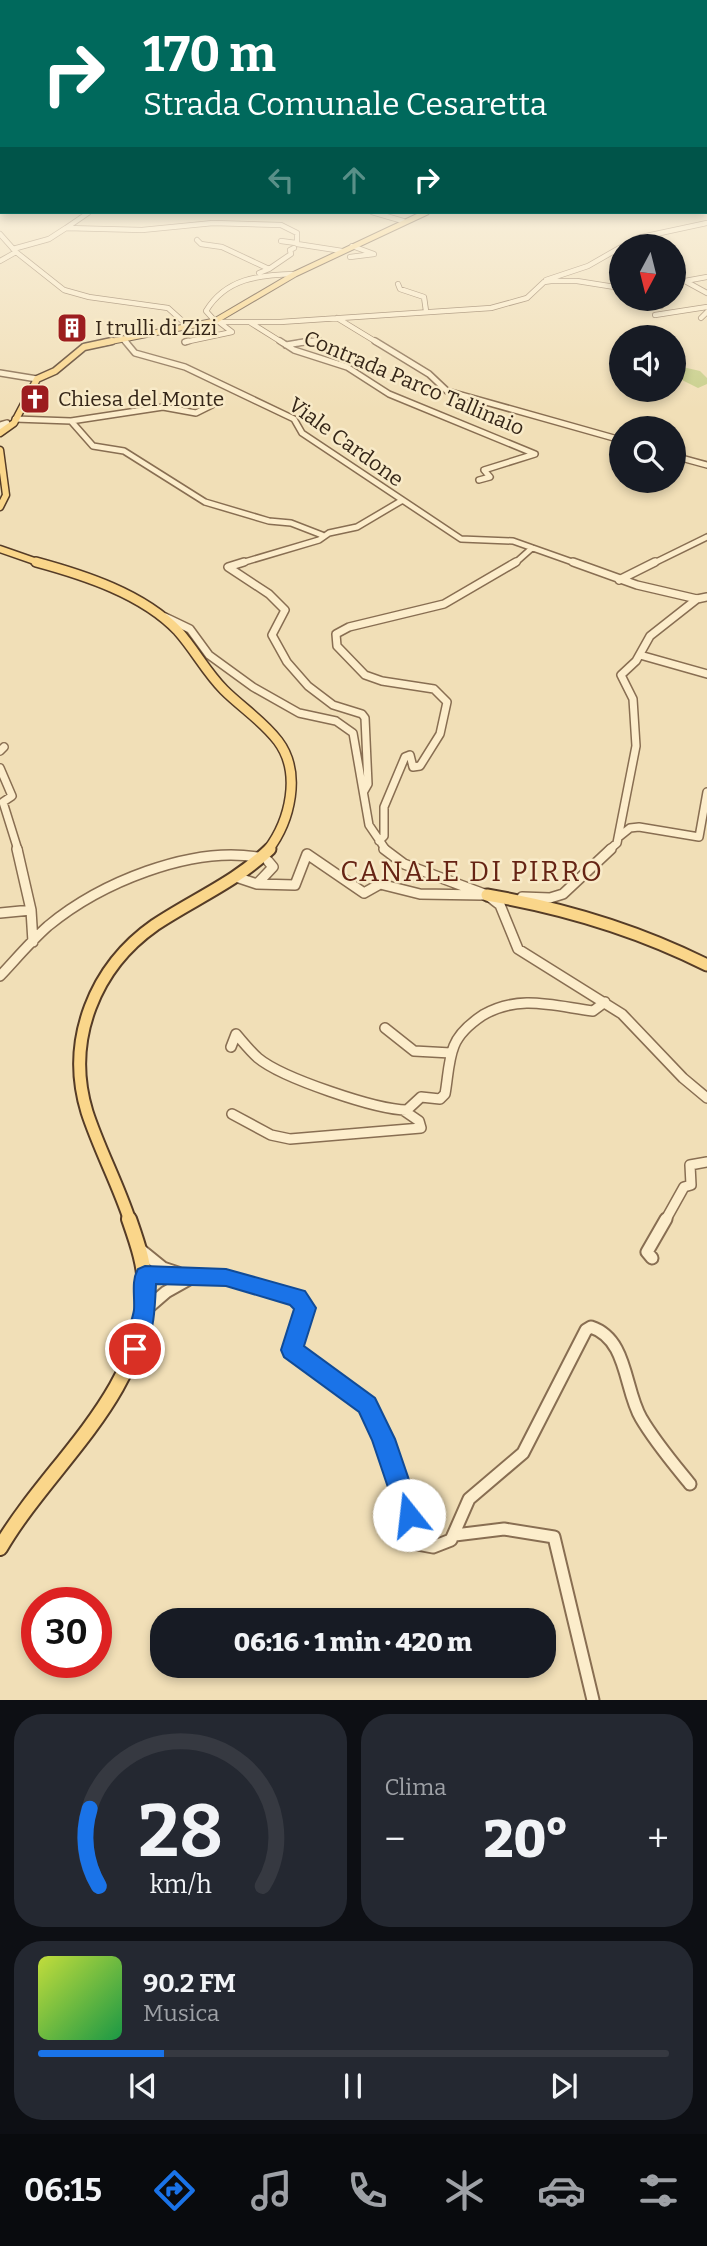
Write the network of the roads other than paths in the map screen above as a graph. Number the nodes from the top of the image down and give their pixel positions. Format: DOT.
graph roads {
  1 [pos="14,251"];
  2 [pos="231,251"];
  3 [pos="288,251"];
  4 [pos="342,251"];
  5 [pos="367,251"];
  6 [pos="614,251"];
  7 [pos="350,257"];
  8 [pos="0,261"];
  9 [pos="269,269"];
  10 [pos="295,274"];
  11 [pos="257,275"];
  12 [pos="707,277"];
  13 [pos="686,281"];
  14 [pos="544,282"];
  15 [pos="686,282"];
  16 [pos="398,284"];
  17 [pos="609,286"];
  18 [pos="707,293"];
  19 [pos="686,309"];
  20 [pos="426,311"];
  21 [pos="671,312"];
  22 [pos="704,313"];
  23 [pos="656,315"];
  24 [pos="337,318"];
  25 [pos="215,321"];
  26 [pos="247,322"];
  27 [pos="188,326"];
  28 [pos="123,339"];
  29 [pos="320,340"];
  30 [pos="185,342"];
  31 [pos="286,345"];
  32 [pos="0,373"];
  33 [pos="37,379"];
  34 [pos="212,405"];
  35 [pos="15,419"];
  36 [pos="71,421"];
  37 [pos="0,427"];
  38 [pos="609,437"];
  39 [pos="0,450"];
  40 [pos="686,460"];
  41 [pos="707,466"];
  42 [pos="479,480"];
  43 [pos="401,501"];
  44 [pos="0,507"];
  45 [pos="322,535"];
  46 [pos="707,537"];
  47 [pos="532,548"];
  48 [pos="0,549"];
  49 [pos="82,576"];
  50 [pos="619,580"];
  51 [pos="707,597"];
  52 [pos="697,599"];
  53 [pos="183,630"];
  54 [pos="640,655"];
  55 [pos="707,674"];
  56 [pos="0,768"];
  57 [pos="363,792"];
  58 [pos="707,792"];
  59 [pos="620,836"];
  60 [pos="379,841"];
  61 [pos="257,857"];
  62 [pos="268,861"];
  63 [pos="236,877"];
  64 [pos="257,884"];
  65 [pos="487,895"];
  66 [pos="511,899"];
  67 [pos="31,911"];
  68 [pos="0,913"];
  69 [pos="33,942"];
  70 [pos="707,965"];
  71 [pos="0,976"];
  72 [pos="605,1002"];
  73 [pos="385,1028"];
  74 [pos="231,1047"];
  75 [pos="451,1053"];
  76 [pos="707,1098"];
  77 [pos="403,1110"];
  78 [pos="232,1114"];
  79 [pos="707,1162"];
  80 [pos="141,1251"];
  81 [pos="652,1258"];
  82 [pos="145,1275"];
  83 [pos="191,1278"];
  84 [pos="145,1311"];
  85 [pos="690,1484"];
  86 [pos="455,1535"];
  87 [pos="0,1548"];
  88 [pos="593,1700"];
  1 -- 8 [label="street"];
  1 -- 27 [label="street"];
  2 -- 9 [label="street"];
  3 -- 9 [label="street"];
  4 -- 10 [label="main road"];
  5 -- 7 [label="street"];
  6 -- 14 [label="street"];
  9 -- 11 [label="street"];
  10 -- 11 [label="street"];
  10 -- 25 [label="main road"];
  11 -- 25 [label="street"];
  12 -- 13 [label="street"];
  14 -- 17 [label="street"];
  14 -- 20 [label="street"];
  15 -- 18 [label="street"];
  16 -- 20 [label="street"];
  19 -- 22 [label="street"];
  19 -- 22 [label="street"];
  20 -- 24 [label="street"];
  21 -- 23 [label="street"];
  24 -- 26 [label="street"];
  24 -- 38 [label="street"];
  25 -- 26 [label="street"];
  25 -- 27 [label="main road"];
  25 -- 30 [label="street"];
  26 -- 31 [label="street, Contrada Parco Tallinaio"];
  27 -- 28 [label="main road"];
  28 -- 33 [label="main road"];
  28 -- 43 [label="street, Viale Cardone"];
  29 -- 31 [label="street, Contrada Parco Tallinaio"];
  31 -- 42 [label="street, Contrada Parco Tallinaio"];
  32 -- 33 [label="street"];
  33 -- 35 [label="main road"];
  34 -- 36 [label="street"];
  35 -- 36 [label="street"];
  35 -- 37 [label="main road"];
  35 -- 37 [label="street"];
  36 -- 45 [label="street"];
  39 -- 44 [label="main road"];
  40 -- 41 [label="street"];
  43 -- 45 [label="street"];
  43 -- 47 [label="street, Viale Cardone"];
  45 -- 57 [label="street"];
  46 -- 50 [label="street"];
  47 -- 50 [label="street, Viale Cardone"];
  47 -- 60 [label="street"];
  48 -- 49 [label="main road"];
  49 -- 53 [label="main road"];
  49 -- 53 [label="main road"];
  50 -- 52 [label="street, Viale Cardone"];
  51 -- 52 [label="street"];
  52 -- 54 [label="street"];
  53 -- 57 [label="street"];
  53 -- 63 [label="main road"];
  54 -- 55 [label="street"];
  54 -- 59 [label="street"];
  56 -- 67 [label="street"];
  57 -- 60 [label="street"];
  58 -- 59 [label="street"];
  59 -- 66 [label="street"];
  60 -- 65 [label="street"];
  61 -- 69 [label="street"];
  62 -- 64 [label="street"];
  63 -- 64 [label="street"];
  63 -- 80 [label="main road"];
  64 -- 65 [label="street"];
  65 -- 66 [label="main road"];
  65 -- 72 [label="street"];
  66 -- 70 [label="main road"];
  67 -- 68 [label="street"];
  67 -- 69 [label="street"];
  69 -- 71 [label="street"];
  72 -- 75 [label="street"];
  72 -- 76 [label="street"];
  73 -- 75 [label="street"];
  74 -- 77 [label="street"];
  75 -- 77 [label="street"];
  77 -- 78 [label="street"];
  79 -- 81 [label="street"];
  80 -- 82 [label="main road"];
  80 -- 83 [label="street"];
  82 -- 83 [label="street"];
  82 -- 84 [label="main road"];
  83 -- 84 [label="street"];
  83 -- 86 [label="street"];
  84 -- 87 [label="main road"];
  85 -- 86 [label="street"];
  86 -- 88 [label="street"];
}
